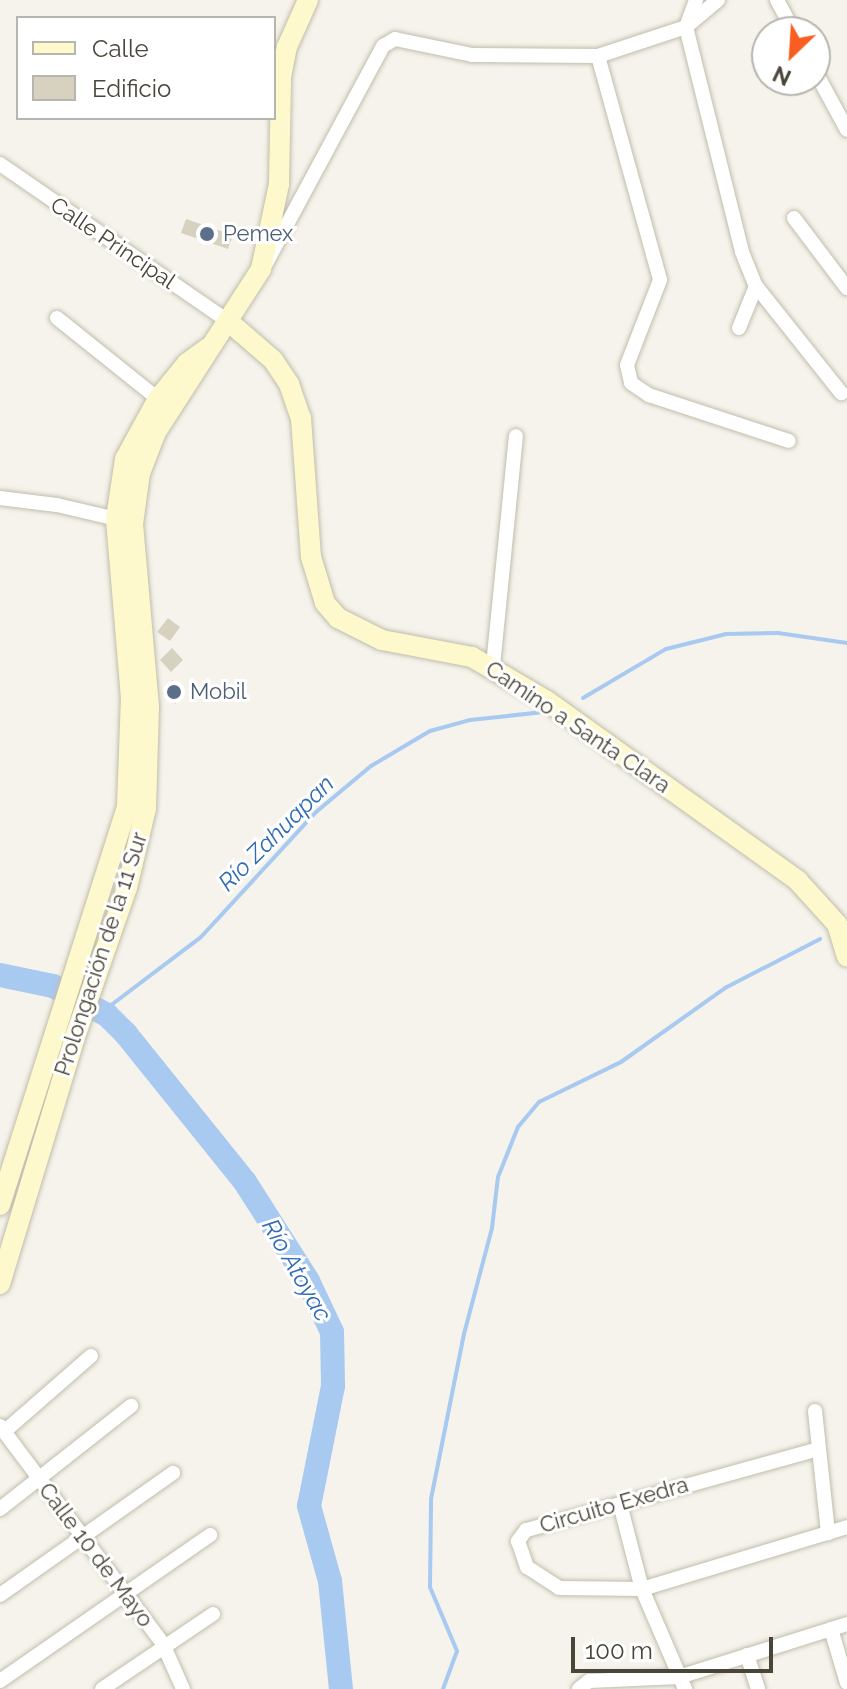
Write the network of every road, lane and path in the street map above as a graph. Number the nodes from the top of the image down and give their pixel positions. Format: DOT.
graph roads {
  1 [pos="308,0"];
  2 [pos="696,0"];
  3 [pos="718,0"];
  4 [pos="686,27"];
  5 [pos="598,56"];
  6 [pos="829,96"];
  7 [pos="847,130"];
  8 [pos="0,164"];
  9 [pos="279,184"];
  10 [pos="303,197"];
  11 [pos="794,218"];
  12 [pos="256,279"];
  13 [pos="756,286"];
  14 [pos="847,288"];
  15 [pos="57,318"];
  16 [pos="228,321"];
  17 [pos="739,328"];
  18 [pos="208,348"];
  19 [pos="841,393"];
  20 [pos="158,399"];
  21 [pos="516,436"];
  22 [pos="789,441"];
  23 [pos="0,498"];
  24 [pos="124,521"];
  25 [pos="493,666"];
  26 [pos="137,807"];
  27 [pos="847,957"];
  28 [pos="35,1132"];
  29 [pos="0,1205"];
  30 [pos="0,1284"];
  31 [pos="91,1356"];
  32 [pos="131,1406"];
  33 [pos="815,1411"];
  34 [pos="2,1429"];
  35 [pos="815,1450"];
  36 [pos="173,1473"];
  37 [pos="37,1477"];
  38 [pos="620,1504"];
  39 [pos="0,1509"];
  40 [pos="847,1527"];
  41 [pos="81,1533"];
  42 [pos="828,1533"];
  43 [pos="210,1535"];
  44 [pos="642,1589"];
  45 [pos="124,1591"];
  46 [pos="0,1595"];
  47 [pos="213,1614"];
  48 [pos="847,1624"];
  49 [pos="831,1629"];
  50 [pos="163,1644"];
  51 [pos="747,1655"];
  52 [pos="0,1681"];
  53 [pos="682,1683"];
  54 [pos="847,1683"];
  55 [pos="102,1689"];
  56 [pos="183,1689"];
  57 [pos="579,1689"];
  58 [pos="758,1689"];
  1 -- 9 [label="main road, Prolongación de la 11 Sur"];
  2 -- 4 [label="street"];
  3 -- 4 [label="street"];
  4 -- 5 [label="street"];
  4 -- 13 [label="street"];
  5 -- 10 [label="street"];
  5 -- 22 [label="street"];
  6 -- 7 [label="street"];
  8 -- 16 [label="street, Calle Principal"];
  9 -- 10 [label="street"];
  9 -- 12 [label="main road, Prolongación de la 11 Sur"];
  10 -- 12 [label="street"];
  11 -- 14 [label="street"];
  12 -- 16 [label="main road, Prolongación de la 11 Sur"];
  13 -- 17 [label="street"];
  13 -- 19 [label="street"];
  15 -- 20 [label="street"];
  16 -- 18 [label="main road, Prolongación de la 11 Sur"];
  16 -- 25 [label="main road, Camino a Santa Clara"];
  18 -- 20 [label="main road, Prolongación de la 11 Sur"];
  18 -- 24 [label="main road, Prolongación de la 11 Sur"];
  20 -- 24 [label="main road, Prolongación de la 11 Sur"];
  21 -- 25 [label="street"];
  23 -- 24 [label="street"];
  24 -- 26 [label="main road, Prolongación de la 11 Sur"];
  25 -- 27 [label="main road, Camino a Santa Clara"];
  26 -- 28 [label="main road, Prolongación de la 11 Sur"];
  26 -- 28 [label="main road, Prolongación de la 11 Sur"];
  28 -- 29 [label="main road, Prolongación de la 11 Sur"];
  28 -- 30 [label="main road, Prolongación de la 11 Sur"];
  31 -- 34 [label="street"];
  32 -- 37 [label="street"];
  33 -- 35 [label="street"];
  34 -- 37 [label="street, Calle 10 de Mayo"];
  35 -- 38 [label="street, Circuito Exedra"];
  35 -- 42 [label="street"];
  36 -- 41 [label="street"];
  37 -- 39 [label="street"];
  37 -- 41 [label="street, Calle 10 de Mayo"];
  38 -- 44 [label="street"];
  38 -- 44 [label="street, Circuito Exedra"];
  40 -- 42 [label="street, Circuito Exedra"];
  41 -- 45 [label="street, Calle 10 de Mayo"];
  41 -- 46 [label="street"];
  42 -- 44 [label="street, Circuito Exedra"];
  43 -- 45 [label="street"];
  44 -- 53 [label="street"];
  45 -- 50 [label="street, Calle 10 de Mayo"];
  45 -- 52 [label="street"];
  47 -- 50 [label="street"];
  48 -- 49 [label="street"];
  49 -- 51 [label="street"];
  49 -- 54 [label="street"];
  50 -- 55 [label="street"];
  50 -- 56 [label="street, Calle 10 de Mayo"];
  51 -- 53 [label="street"];
  51 -- 58 [label="street"];
  53 -- 57 [label="street"];
}
